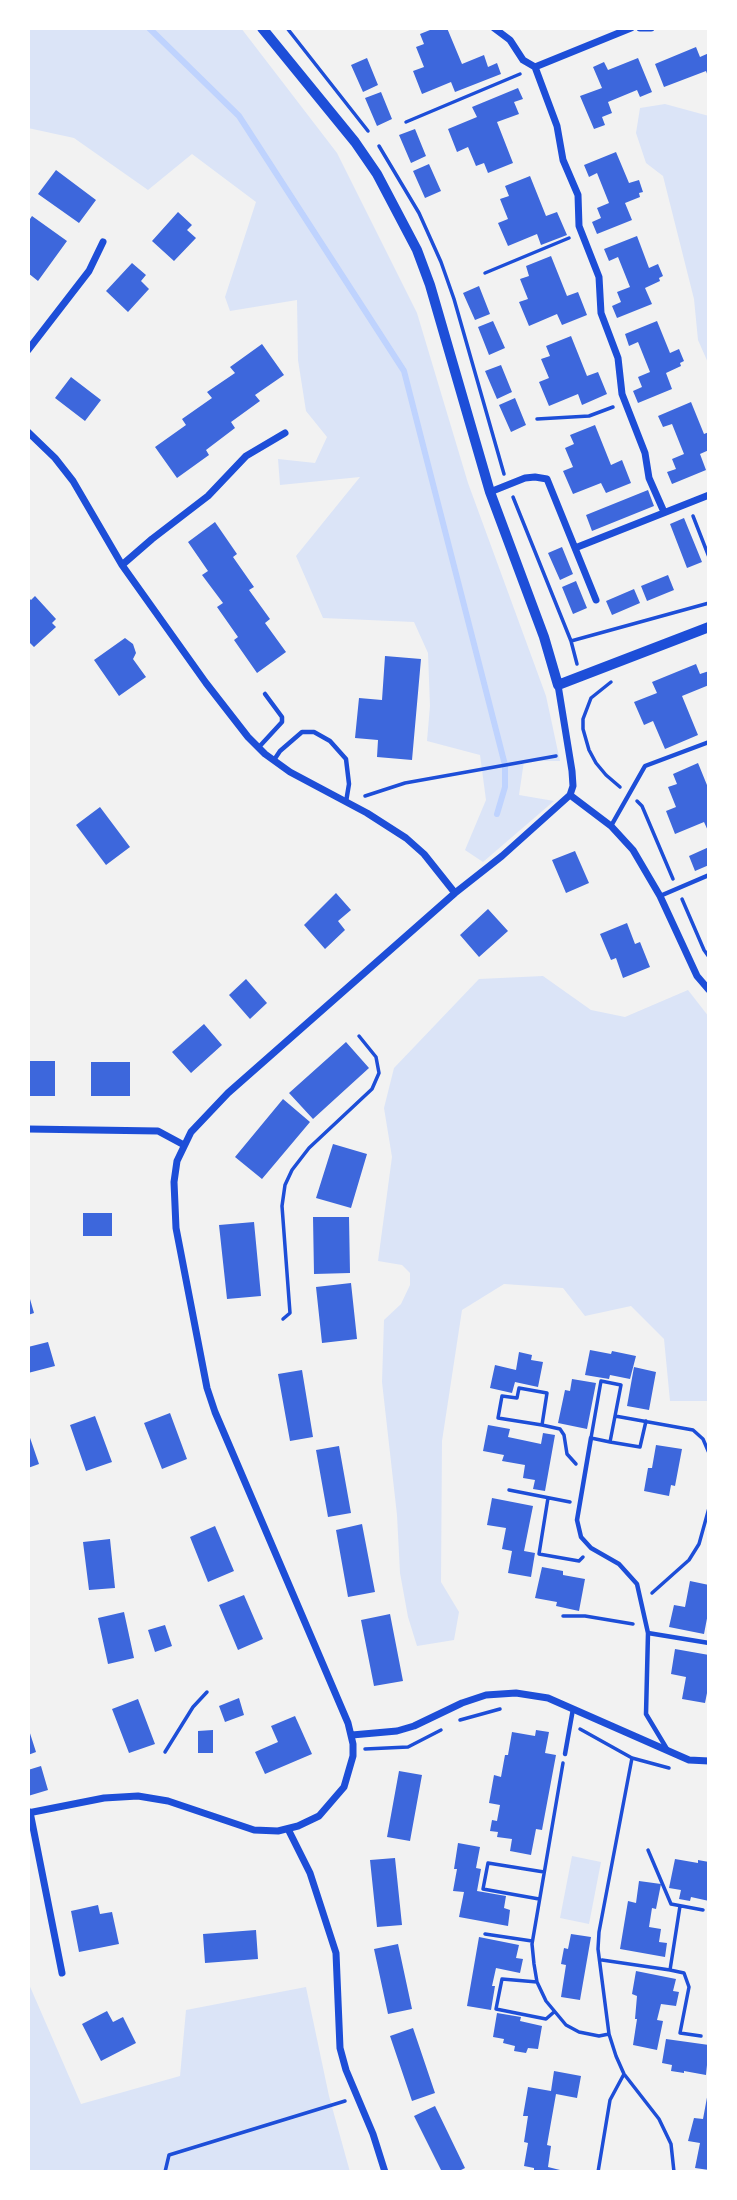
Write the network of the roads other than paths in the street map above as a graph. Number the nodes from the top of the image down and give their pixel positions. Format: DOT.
graph roads {
  1 [pos="262,28"];
  2 [pos="494,28"];
  3 [pos="631,28"];
  4 [pos="640,28"];
  5 [pos="651,28"];
  6 [pos="535,67"];
  7 [pos="103,243"];
  8 [pos="28,350"];
  9 [pos="28,432"];
  10 [pos="285,433"];
  11 [pos="490,492"];
  12 [pos="709,495"];
  13 [pos="664,512"];
  14 [pos="575,548"];
  15 [pos="122,565"];
  16 [pos="597,600"];
  17 [pos="709,627"];
  18 [pos="558,685"];
  19 [pos="265,694"];
  20 [pos="709,742"];
  21 [pos="259,747"];
  22 [pos="274,760"];
  23 [pos="570,795"];
  24 [pos="346,802"];
  25 [pos="611,826"];
  26 [pos="709,876"];
  27 [pos="455,893"];
  28 [pos="660,896"];
  29 [pos="709,990"];
  30 [pos="28,1129"];
  31 [pos="184,1145"];
  32 [pos="591,1438"];
  33 [pos="648,1633"];
  34 [pos="709,1643"];
  35 [pos="573,1708"];
  36 [pos="352,1735"];
  37 [pos="667,1750"];
  38 [pos="565,1754"];
  39 [pos="709,1761"];
  40 [pos="29,1812"];
  41 [pos="288,1829"];
  42 [pos="62,1973"];
  43 [pos="385,2172"];
  1 -- 11 [label="street"];
  2 -- 6 [label="street"];
  3 -- 6 [label="street"];
  4 -- 5 [label="street"];
  6 -- 13 [label="street"];
  7 -- 8 [label="street"];
  9 -- 15 [label="street"];
  10 -- 15 [label="street"];
  11 -- 14 [label="street"];
  11 -- 18 [label="street"];
  12 -- 13 [label="street"];
  13 -- 14 [label="street"];
  14 -- 16 [label="street"];
  15 -- 21 [label="street"];
  17 -- 18 [label="street"];
  18 -- 23 [label="street"];
  19 -- 21 [label="lane"];
  20 -- 25 [label="lane"];
  21 -- 22 [label="street"];
  22 -- 24 [label="street"];
  22 -- 24 [label="lane"];
  23 -- 25 [label="street"];
  23 -- 27 [label="street"];
  24 -- 27 [label="street"];
  25 -- 28 [label="street"];
  26 -- 28 [label="lane"];
  27 -- 31 [label="street"];
  28 -- 29 [label="street"];
  30 -- 31 [label="street"];
  31 -- 36 [label="street"];
  32 -- 33 [label="lane"];
  33 -- 34 [label="lane"];
  33 -- 37 [label="lane"];
  35 -- 36 [label="street"];
  35 -- 37 [label="street"];
  35 -- 38 [label="lane"];
  36 -- 41 [label="street"];
  37 -- 39 [label="street"];
  40 -- 41 [label="street"];
  40 -- 42 [label="street"];
  41 -- 43 [label="street"];
}
